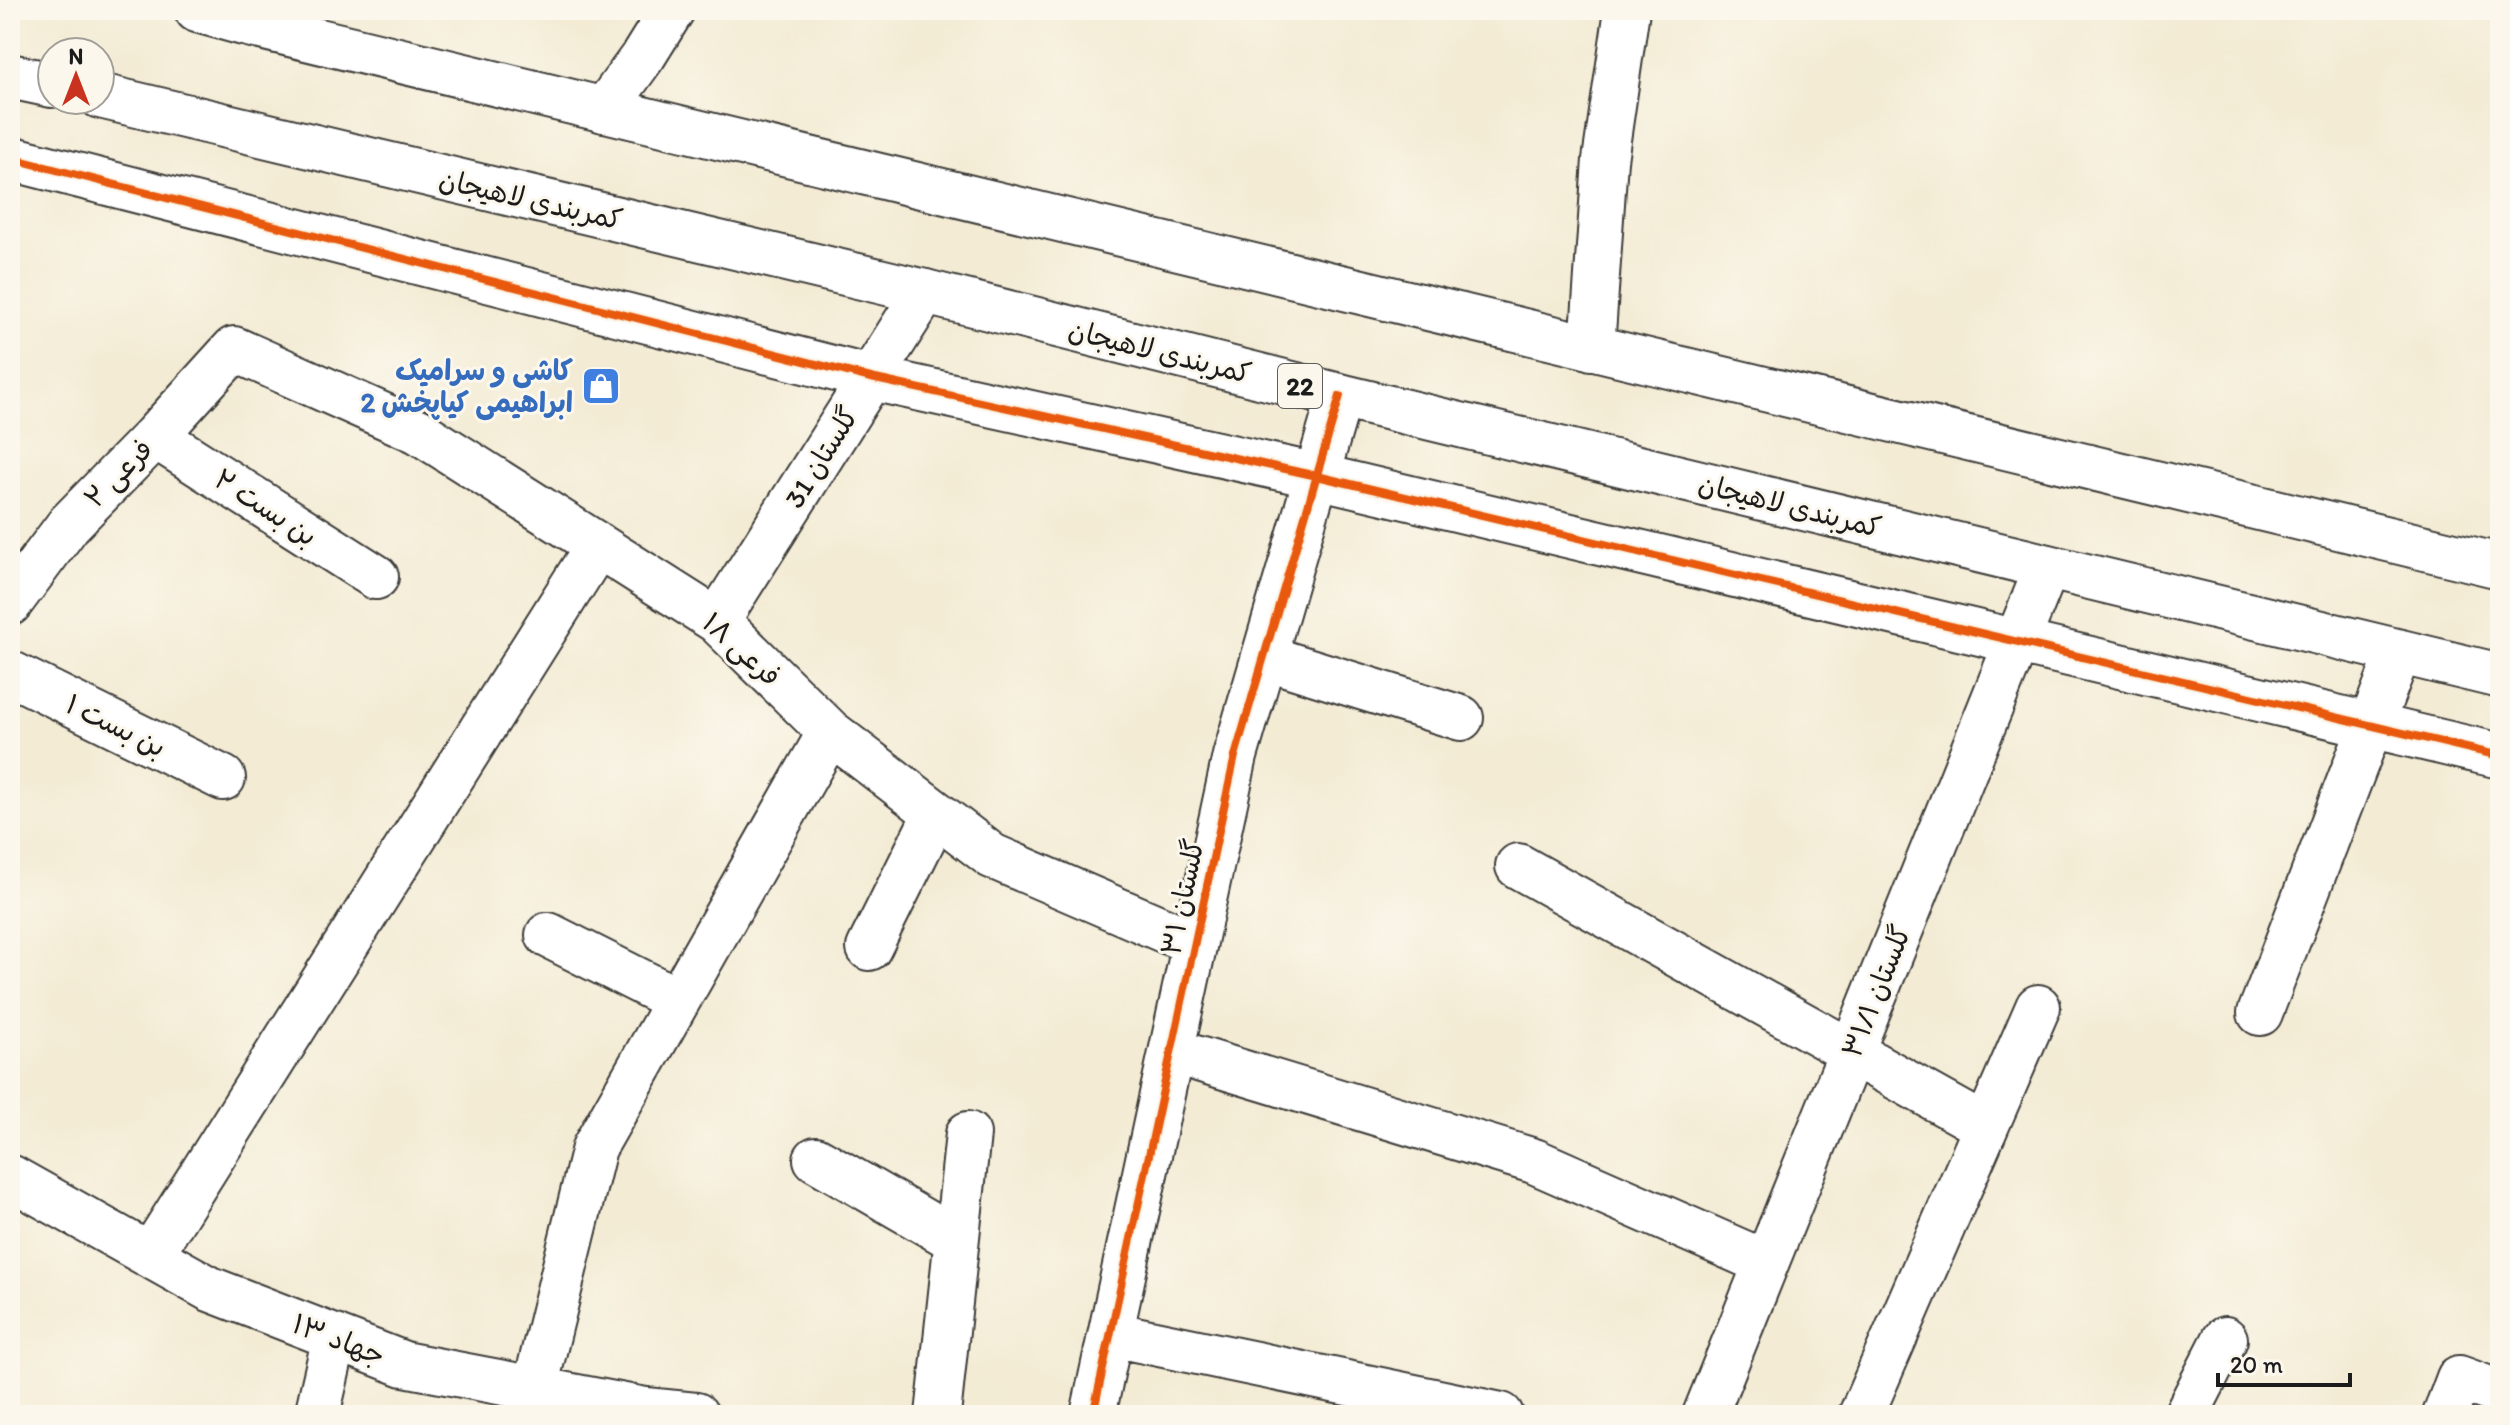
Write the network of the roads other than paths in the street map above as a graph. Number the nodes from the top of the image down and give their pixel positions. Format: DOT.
graph roads {
  1 [pos="197,10"];
  2 [pos="672,10"];
  3 [pos="1627,10"];
  4 [pos="10,76"];
  5 [pos="36,82"];
  6 [pos="116,100"];
  7 [pos="604,110"];
  8 [pos="10,158"];
  9 [pos="925,292"];
  10 [pos="1592,348"];
  11 [pos="234,349"];
  12 [pos="871,378"];
  13 [pos="1340,396"];
  14 [pos="155,436"];
  15 [pos="1317,476"];
  16 [pos="598,545"];
  17 [pos="2500,566"];
  18 [pos="2047,567"];
  19 [pos="376,577"];
  20 [pos="10,603"];
  21 [pos="717,621"];
  22 [pos="2017,643"];
  23 [pos="2399,652"];
  24 [pos="1264,657"];
  25 [pos="10,673"];
  26 [pos="2500,676"];
  27 [pos="1461,718"];
  28 [pos="2371,726"];
  29 [pos="830,732"];
  30 [pos="2500,756"];
  31 [pos="223,778"];
  32 [pos="936,813"];
  33 [pos="1518,866"];
  34 [pos="548,935"];
  35 [pos="1194,943"];
  36 [pos="869,948"];
  37 [pos="677,1000"];
  38 [pos="2038,1007"];
  39 [pos="2260,1013"];
  40 [pos="1172,1051"];
  41 [pos="1851,1053"];
  42 [pos="1986,1127"];
  43 [pos="968,1134"];
  44 [pos="816,1159"];
  45 [pos="10,1177"];
  46 [pos="956,1240"];
  47 [pos="150,1256"];
  48 [pos="1766,1263"];
  49 [pos="1111,1334"];
  50 [pos="335,1337"];
  51 [pos="2225,1339"];
  52 [pos="535,1388"];
  53 [pos="645,1412"];
  54 [pos="317,1415"];
  55 [pos="696,1415"];
  56 [pos="938,1415"];
  57 [pos="1093,1415"];
  58 [pos="1501,1415"];
  59 [pos="1705,1415"];
  60 [pos="1861,1415"];
  61 [pos="2186,1415"];
  1 -- 7 [label="main road"];
  2 -- 7 [label="main road"];
  3 -- 10 [label="main road"];
  4 -- 5 [label="main road"];
  6 -- 9 [label="main road, کمربندی لاهیجان / 22"];
  7 -- 10 [label="main road"];
  8 -- 12 [label="main road"];
  9 -- 12 [label="main road, گلستان 31"];
  9 -- 13 [label="main road, کمربندی لاهیجان / 22"];
  10 -- 17 [label="main road"];
  11 -- 14 [label="main road, فرعی ۲"];
  11 -- 16 [label="main road, فرعی ۱۸"];
  12 -- 15 [label="main road"];
  12 -- 21 [label="main road, گلستان 31"];
  13 -- 15 [label="main road, گلستان ۳۱"];
  13 -- 18 [label="main road, کمربندی لاهیجان / 22"];
  14 -- 19 [label="main road, بن بست ۲"];
  14 -- 20 [label="main road, فرعی ۲"];
  15 -- 22 [label="main road"];
  15 -- 24 [label="main road, گلستان ۳۱"];
  16 -- 21 [label="main road, فرعی ۱۸"];
  16 -- 47 [label="main road"];
  18 -- 22 [label="main road, گلستان ۳۱/۱"];
  18 -- 23 [label="main road, کمربندی لاهیجان / 22"];
  21 -- 29 [label="main road, فرعی ۱۸"];
  22 -- 28 [label="main road"];
  22 -- 41 [label="main road, گلستان ۳۱/۱"];
  23 -- 26 [label="main road, کمربندی لاهیجان / 22"];
  23 -- 28 [label="main road"];
  24 -- 27 [label="main road"];
  24 -- 35 [label="main road, گلستان ۳۱"];
  25 -- 31 [label="main road, بن بست ۱"];
  28 -- 30 [label="main road"];
  28 -- 39 [label="main road"];
  29 -- 32 [label="main road, فرعی ۱۸"];
  29 -- 37 [label="main road"];
  32 -- 35 [label="main road, فرعی ۱۸"];
  32 -- 36 [label="main road"];
  33 -- 41 [label="main road"];
  34 -- 37 [label="main road"];
  35 -- 40 [label="main road, گلستان ۳۱"];
  37 -- 52 [label="main road"];
  38 -- 42 [label="main road"];
  40 -- 48 [label="main road"];
  40 -- 49 [label="main road, گلستان ۳۱"];
  41 -- 42 [label="main road"];
  41 -- 48 [label="main road, گلستان ۳۱/۱"];
  42 -- 60 [label="main road"];
  43 -- 46 [label="main road"];
  44 -- 46 [label="main road"];
  45 -- 47 [label="main road, جهاد ۱۳"];
  46 -- 56 [label="main road"];
  47 -- 50 [label="main road, جهاد ۱۳"];
  48 -- 59 [label="main road, گلستان ۳۱/۱"];
  49 -- 57 [label="main road, گلستان ۳۱"];
  49 -- 58 [label="main road"];
  50 -- 52 [label="main road, جهاد ۱۳"];
  50 -- 54 [label="main road"];
  51 -- 61 [label="main road"];
  52 -- 53 [label="main road, جهاد ۱۳"];
  53 -- 55 [label="main road, جهاد ۱۳"];
}
